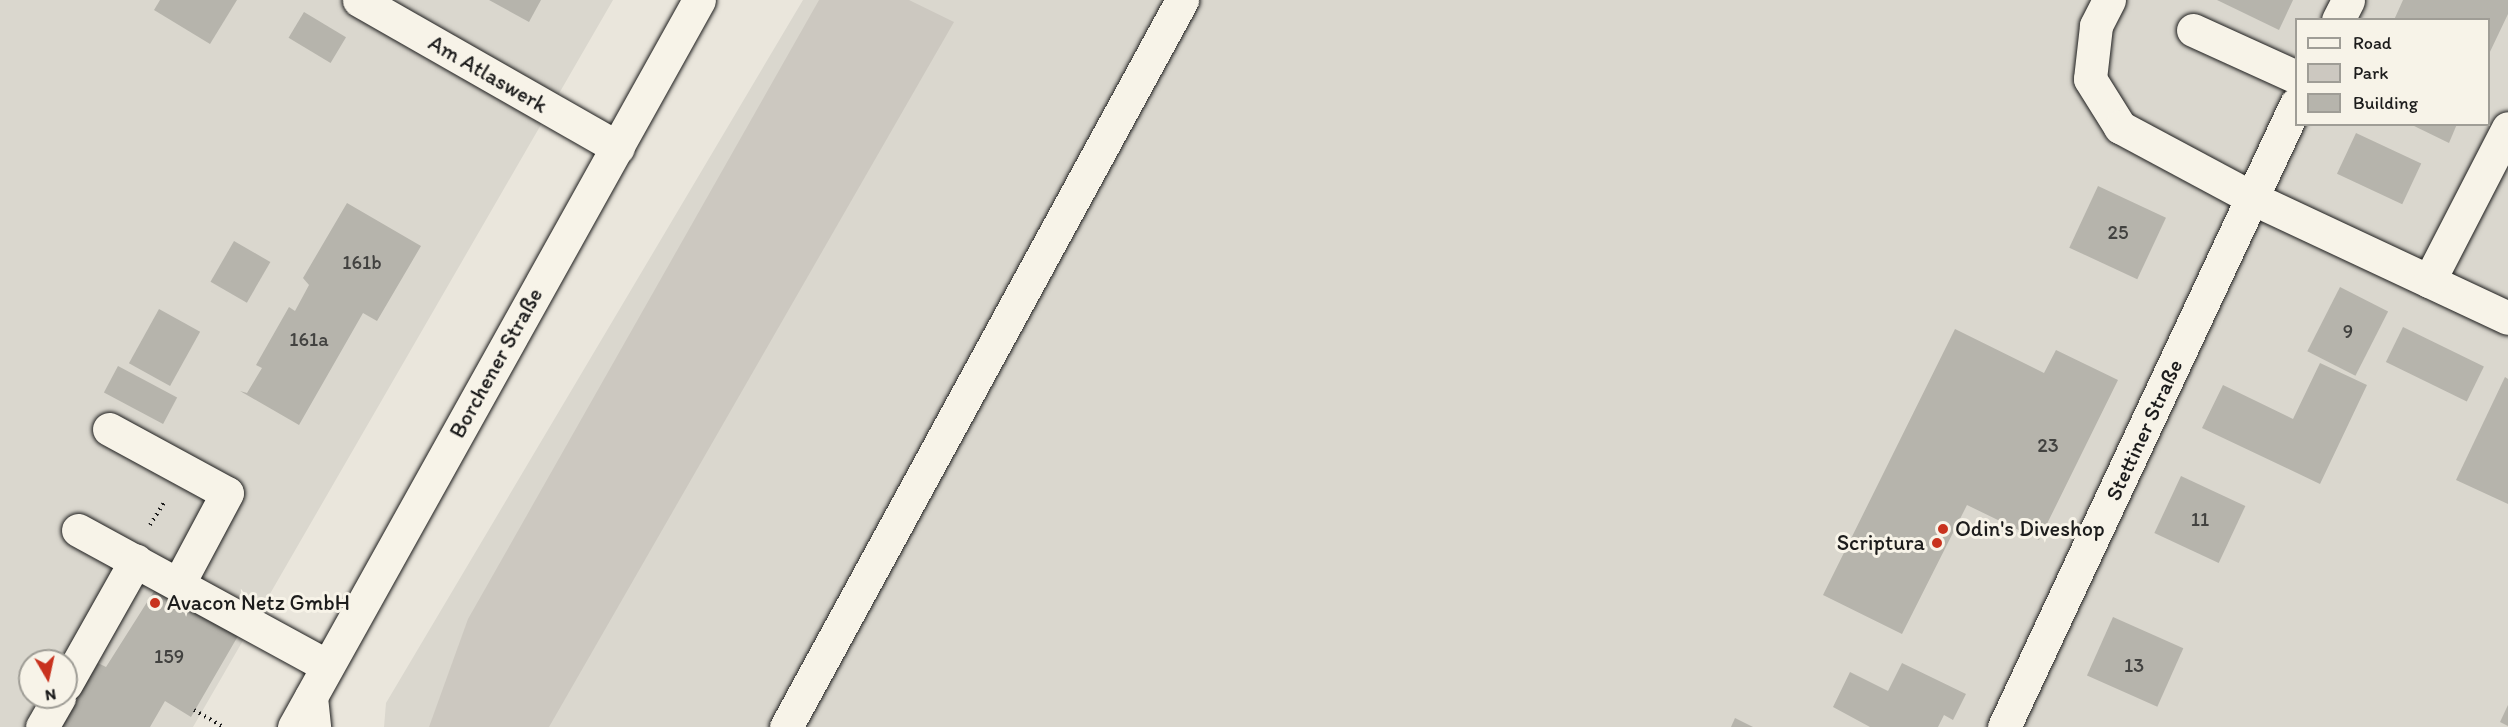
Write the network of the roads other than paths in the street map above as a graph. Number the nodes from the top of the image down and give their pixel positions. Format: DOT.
graph roads {
  1 [pos="359,0"];
  2 [pos="699,0"];
  3 [pos="1182,0"];
  4 [pos="2109,0"];
  5 [pos="2348,0"];
  6 [pos="2339,18"];
  7 [pos="2193,30"];
  8 [pos="2295,77"];
  9 [pos="2295,106"];
  10 [pos="2508,128"];
  11 [pos="618,148"];
  12 [pos="2254,199"];
  13 [pos="2429,281"];
  14 [pos="2508,318"];
  15 [pos="109,429"];
  16 [pos="78,530"];
  17 [pos="136,560"];
  18 [pos="179,583"];
  19 [pos="78,663"];
  20 [pos="327,666"];
  21 [pos="52,709"];
  22 [pos="312,712"];
  23 [pos="42,727"];
  24 [pos="294,727"];
  25 [pos="786,727"];
  26 [pos="2004,727"];
  1 -- 11 [label="street, Am Atlaswerk"];
  2 -- 11 [label="street, Borchener Straße"];
  3 -- 25 [label="street"];
  4 -- 12 [label="street"];
  5 -- 6 [label="street"];
  7 -- 8 [label="street"];
  9 -- 12 [label="street, Stettiner Straße"];
  10 -- 13 [label="street"];
  11 -- 20 [label="street, Borchener Straße"];
  12 -- 13 [label="street"];
  12 -- 26 [label="street, Stettiner Straße"];
  13 -- 14 [label="street"];
  15 -- 18 [label="street"];
  16 -- 17 [label="street"];
  17 -- 18 [label="street"];
  17 -- 19 [label="street"];
  18 -- 20 [label="street"];
  20 -- 22 [label="street, Borchener Straße"];
  21 -- 23 [label="street"];
  22 -- 24 [label="street, Borchener Straße"];
}
